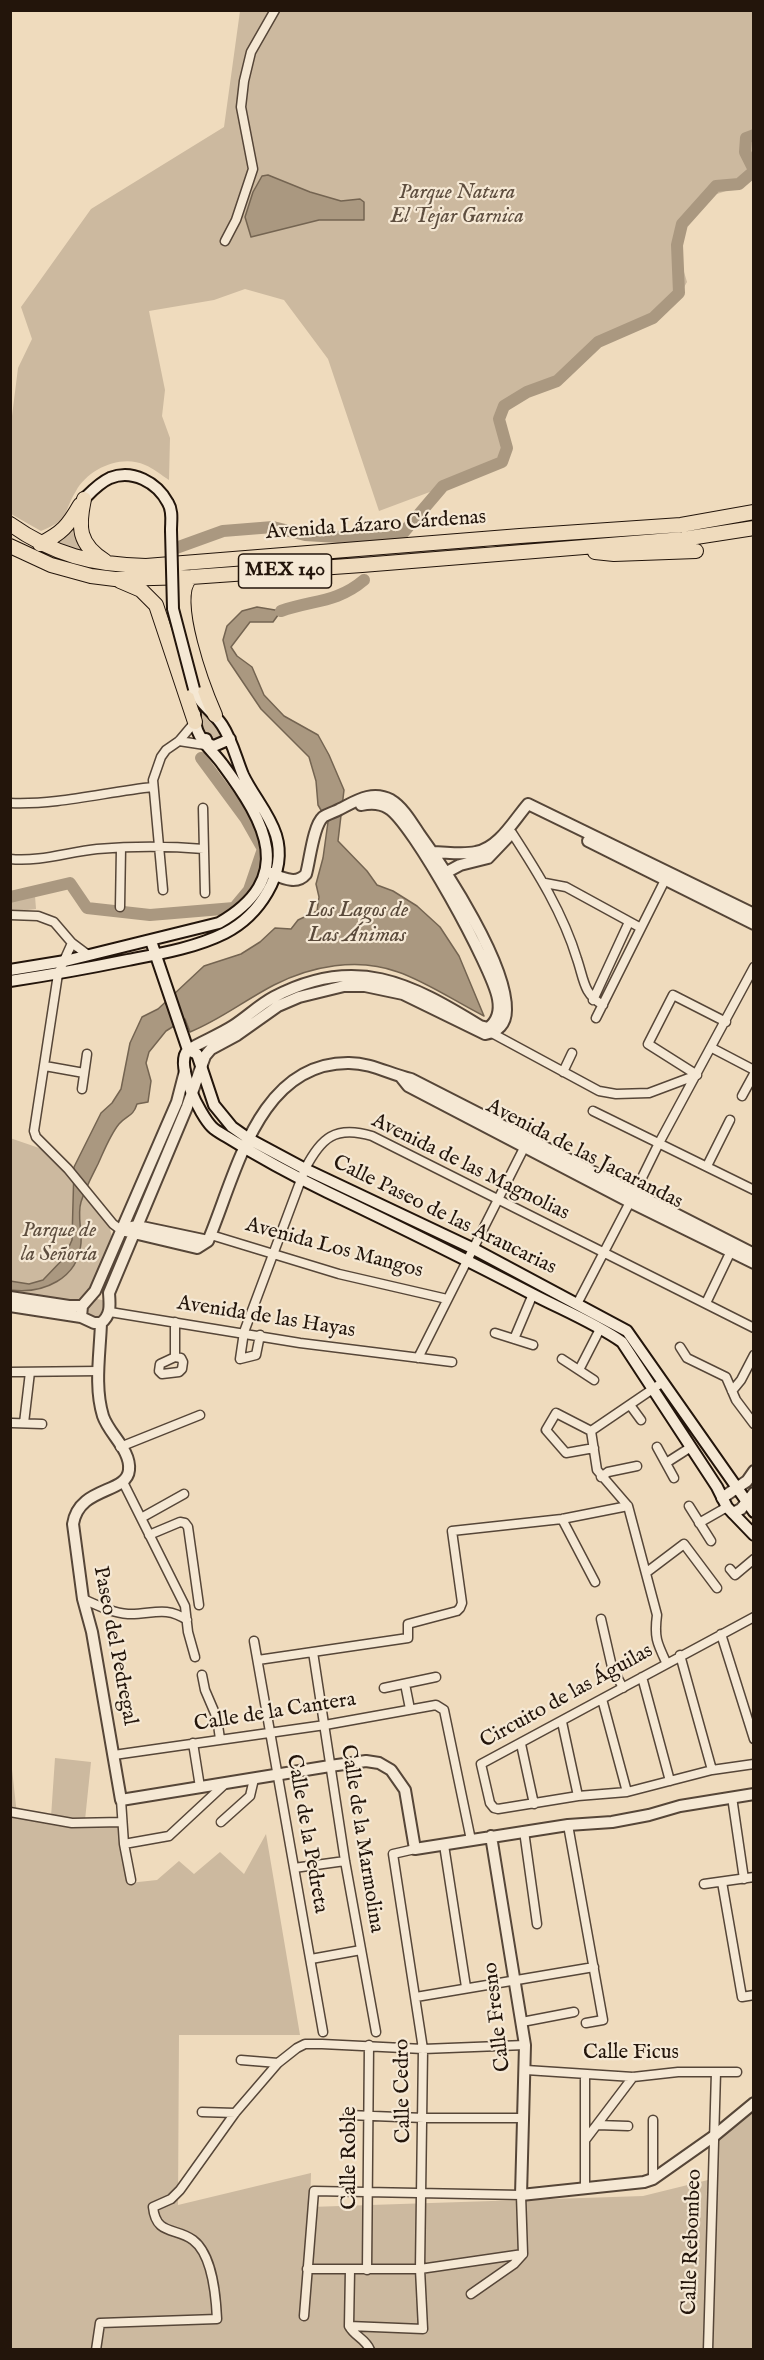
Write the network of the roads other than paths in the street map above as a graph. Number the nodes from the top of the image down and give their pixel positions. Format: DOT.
graph roads {
  1 [pos="275,10"];
  2 [pos="225,241"];
  3 [pos="84,499"];
  4 [pos="753,512"];
  5 [pos="10,524"];
  6 [pos="753,526"];
  7 [pos="40,544"];
  8 [pos="10,546"];
  9 [pos="569,548"];
  10 [pos="696,551"];
  11 [pos="111,565"];
  12 [pos="191,577"];
  13 [pos="115,579"];
  14 [pos="189,636"];
  15 [pos="168,643"];
  16 [pos="196,699"];
  17 [pos="215,715"];
  18 [pos="195,722"];
  19 [pos="230,739"];
  20 [pos="179,741"];
  21 [pos="204,745"];
  22 [pos="153,787"];
  23 [pos="10,802"];
  24 [pos="349,805"];
  25 [pos="528,807"];
  26 [pos="203,808"];
  27 [pos="512,833"];
  28 [pos="160,846"];
  29 [pos="121,848"];
  30 [pos="204,849"];
  31 [pos="432,852"];
  32 [pos="10,859"];
  33 [pos="447,872"];
  34 [pos="270,873"];
  35 [pos="667,877"];
  36 [pos="544,883"];
  37 [pos="163,890"];
  38 [pos="204,893"];
  39 [pos="120,907"];
  40 [pos="753,914"];
  41 [pos="10,915"];
  42 [pos="629,922"];
  43 [pos="753,924"];
  44 [pos="641,928"];
  45 [pos="151,941"];
  46 [pos="72,943"];
  47 [pos="157,954"];
  48 [pos="88,956"];
  49 [pos="65,961"];
  50 [pos="753,967"];
  51 [pos="10,970"];
  52 [pos="58,974"];
  53 [pos="10,981"];
  54 [pos="593,1000"];
  55 [pos="603,1005"];
  56 [pos="597,1018"];
  57 [pos="726,1022"];
  58 [pos="488,1030"];
  59 [pos="712,1048"];
  60 [pos="188,1050"];
  61 [pos="572,1053"];
  62 [pos="87,1054"];
  63 [pos="45,1066"];
  64 [pos="202,1067"];
  65 [pos="185,1071"];
  66 [pos="563,1072"];
  67 [pos="753,1072"];
  68 [pos="84,1073"];
  69 [pos="697,1075"];
  70 [pos="82,1089"];
  71 [pos="192,1092"];
  72 [pos="742,1096"];
  73 [pos="593,1111"];
  74 [pos="730,1120"];
  75 [pos="526,1143"];
  76 [pos="659,1143"];
  77 [pos="247,1144"];
  78 [pos="707,1166"];
  79 [pos="303,1174"];
  80 [pos="753,1190"];
  81 [pos="632,1198"];
  82 [pos="497,1200"];
  83 [pos="121,1230"];
  84 [pos="135,1230"];
  85 [pos="209,1238"];
  86 [pos="731,1251"];
  87 [pos="274,1254"];
  88 [pos="470,1254"];
  89 [pos="605,1254"];
  90 [pos="753,1254"];
  91 [pos="753,1263"];
  92 [pos="533,1294"];
  93 [pos="10,1297"];
  94 [pos="447,1299"];
  95 [pos="706,1303"];
  96 [pos="577,1304"];
  97 [pos="10,1306"];
  98 [pos="82,1312"];
  99 [pos="110,1312"];
  100 [pos="175,1322"];
  101 [pos="101,1323"];
  102 [pos="753,1328"];
  103 [pos="600,1329"];
  104 [pos="244,1332"];
  105 [pos="495,1333"];
  106 [pos="260,1335"];
  107 [pos="514,1339"];
  108 [pos="533,1345"];
  109 [pos="680,1347"];
  110 [pos="753,1355"];
  111 [pos="175,1358"];
  112 [pos="418,1358"];
  113 [pos="562,1359"];
  114 [pos="453,1362"];
  115 [pos="579,1370"];
  116 [pos="99,1371"];
  117 [pos="10,1372"];
  118 [pos="30,1372"];
  119 [pos="594,1380"];
  120 [pos="663,1382"];
  121 [pos="653,1389"];
  122 [pos="732,1391"];
  123 [pos="630,1405"];
  124 [pos="200,1415"];
  125 [pos="640,1420"];
  126 [pos="12,1423"];
  127 [pos="24,1424"];
  128 [pos="42,1424"];
  129 [pos="753,1424"];
  130 [pos="591,1431"];
  131 [pos="120,1447"];
  132 [pos="657,1447"];
  133 [pos="691,1447"];
  134 [pos="594,1448"];
  135 [pos="666,1463"];
  136 [pos="637,1466"];
  137 [pos="753,1471"];
  138 [pos="601,1477"];
  139 [pos="674,1478"];
  140 [pos="123,1482"];
  141 [pos="737,1488"];
  142 [pos="184,1494"];
  143 [pos="751,1502"];
  144 [pos="628,1506"];
  145 [pos="689,1506"];
  146 [pos="727,1506"];
  147 [pos="141,1518"];
  148 [pos="562,1519"];
  149 [pos="699,1523"];
  150 [pos="149,1535"];
  151 [pos="753,1535"];
  152 [pos="711,1541"];
  153 [pos="753,1559"];
  154 [pos="730,1569"];
  155 [pos="647,1572"];
  156 [pos="596,1582"];
  157 [pos="717,1588"];
  158 [pos="83,1599"];
  159 [pos="199,1605"];
  160 [pos="753,1617"];
  161 [pos="601,1619"];
  162 [pos="187,1620"];
  163 [pos="721,1634"];
  164 [pos="254,1641"];
  165 [pos="313,1652"];
  166 [pos="680,1655"];
  167 [pos="195,1657"];
  168 [pos="258,1660"];
  169 [pos="666,1662"];
  170 [pos="202,1675"];
  171 [pos="436,1677"];
  172 [pos="642,1677"];
  173 [pos="405,1684"];
  174 [pos="384,1688"];
  175 [pos="623,1688"];
  176 [pos="602,1699"];
  177 [pos="410,1709"];
  178 [pos="562,1722"];
  179 [pos="325,1725"];
  180 [pos="270,1732"];
  181 [pos="220,1738"];
  182 [pos="753,1739"];
  183 [pos="193,1743"];
  184 [pos="521,1744"];
  185 [pos="114,1755"];
  186 [pos="753,1764"];
  187 [pos="330,1766"];
  188 [pos="712,1770"];
  189 [pos="278,1775"];
  190 [pos="254,1779"];
  191 [pos="670,1781"];
  192 [pos="226,1783"];
  193 [pos="200,1788"];
  194 [pos="627,1792"];
  195 [pos="753,1794"];
  196 [pos="578,1796"];
  197 [pos="732,1797"];
  198 [pos="121,1800"];
  199 [pos="534,1804"];
  200 [pos="10,1812"];
  201 [pos="122,1822"];
  202 [pos="220,1822"];
  203 [pos="567,1825"];
  204 [pos="524,1831"];
  205 [pos="491,1836"];
  206 [pos="471,1840"];
  207 [pos="124,1844"];
  208 [pos="444,1845"];
  209 [pos="415,1849"];
  210 [pos="345,1861"];
  211 [pos="294,1868"];
  212 [pos="749,1878"];
  213 [pos="131,1880"];
  214 [pos="722,1882"];
  215 [pos="704,1884"];
  216 [pos="537,1924"];
  217 [pos="361,1950"];
  218 [pos="311,1959"];
  219 [pos="594,1967"];
  220 [pos="514,1979"];
  221 [pos="466,1987"];
  222 [pos="753,1995"];
  223 [pos="416,1996"];
  224 [pos="574,2012"];
  225 [pos="522,2022"];
  226 [pos="586,2023"];
  227 [pos="323,2032"];
  228 [pos="376,2032"];
  229 [pos="369,2045"];
  230 [pos="525,2045"];
  231 [pos="423,2049"];
  232 [pos="241,2060"];
  233 [pos="278,2063"];
  234 [pos="526,2070"];
  235 [pos="716,2072"];
  236 [pos="737,2072"];
  237 [pos="585,2074"];
  238 [pos="633,2077"];
  239 [pos="753,2103"];
  240 [pos="202,2112"];
  241 [pos="235,2113"];
  242 [pos="348,2115"];
  243 [pos="369,2116"];
  244 [pos="424,2118"];
  245 [pos="524,2118"];
  246 [pos="653,2120"];
  247 [pos="597,2125"];
  248 [pos="628,2126"];
  249 [pos="714,2136"];
  250 [pos="586,2139"];
  251 [pos="653,2179"];
  252 [pos="585,2189"];
  253 [pos="370,2193"];
  254 [pos="423,2194"];
  255 [pos="521,2195"];
  256 [pos="523,2254"];
  257 [pos="307,2269"];
  258 [pos="420,2269"];
  259 [pos="350,2270"];
  260 [pos="367,2270"];
  261 [pos="471,2294"];
  262 [pos="304,2316"];
  263 [pos="349,2326"];
  264 [pos="96,2349"];
  265 [pos="370,2349"];
  266 [pos="708,2349"];
  1 -- 2 [label="street"];
  3 -- 7 [label="highway"];
  3 -- 11 [label="highway"];
  3 -- 16 [label="street, bridge"];
  4 -- 11 [label="highway, Avenida Lázaro Cárdenas / MEX 140"];
  5 -- 7 [label="highway, Avenida Lázaro Cárdenas / MEX 140"];
  6 -- 9 [label="highway, Avenida Lázaro Cárdenas / MEX 140"];
  7 -- 11 [label="highway, Avenida Lázaro Cárdenas / MEX 140"];
  8 -- 13 [label="highway, Avenida Lázaro Cárdenas / MEX 140"];
  9 -- 10 [label="highway"];
  9 -- 12 [label="highway, Avenida Lázaro Cárdenas / MEX 140"];
  12 -- 13 [label="highway, Avenida Lázaro Cárdenas / MEX 140"];
  12 -- 14 [label="highway"];
  13 -- 15 [label="highway"];
  14 -- 15 [label="highway"];
  14 -- 17 [label="highway"];
  15 -- 18 [label="highway"];
  16 -- 17 [label="street"];
  16 -- 18 [label="street"];
  16 -- 19 [label="street"];
  17 -- 19 [label="street"];
  18 -- 20 [label="street"];
  18 -- 21 [label="street"];
  19 -- 34 [label="street"];
  20 -- 21 [label="street"];
  20 -- 22 [label="street"];
  21 -- 34 [label="street"];
  22 -- 23 [label="street"];
  22 -- 28 [label="street"];
  24 -- 31 [label="street"];
  24 -- 34 [label="street"];
  24 -- 58 [label="street"];
  25 -- 27 [label="street"];
  25 -- 31 [label="street"];
  25 -- 35 [label="street"];
  26 -- 30 [label="street"];
  27 -- 33 [label="street"];
  27 -- 36 [label="street"];
  28 -- 29 [label="street"];
  28 -- 30 [label="street"];
  28 -- 37 [label="street"];
  29 -- 32 [label="street"];
  29 -- 39 [label="street"];
  30 -- 38 [label="street"];
  31 -- 33 [label="street"];
  33 -- 58 [label="street"];
  34 -- 45 [label="street"];
  34 -- 47 [label="street"];
  35 -- 40 [label="street"];
  35 -- 43 [label="street"];
  35 -- 44 [label="street"];
  36 -- 42 [label="street"];
  36 -- 54 [label="street"];
  41 -- 46 [label="street"];
  42 -- 44 [label="street"];
  42 -- 54 [label="street"];
  44 -- 55 [label="street"];
  45 -- 47 [label="street, Calle Paseo de las Araucarias"];
  45 -- 48 [label="street"];
  46 -- 48 [label="street"];
  46 -- 49 [label="street"];
  47 -- 52 [label="street"];
  47 -- 60 [label="street, Calle Paseo de las Araucarias"];
  48 -- 49 [label="street"];
  49 -- 51 [label="street"];
  49 -- 52 [label="street"];
  50 -- 57 [label="street"];
  52 -- 53 [label="street"];
  52 -- 63 [label="street"];
  54 -- 55 [label="street"];
  55 -- 56 [label="street"];
  57 -- 59 [label="street"];
  57 -- 69 [label="street"];
  58 -- 60 [label="street"];
  58 -- 64 [label="street"];
  58 -- 66 [label="street"];
  59 -- 67 [label="street"];
  59 -- 69 [label="street"];
  60 -- 64 [label="street, Calle Paseo de las Araucarias"];
  60 -- 65 [label="street"];
  61 -- 66 [label="street"];
  62 -- 68 [label="street"];
  63 -- 68 [label="street"];
  63 -- 83 [label="street"];
  64 -- 71 [label="street"];
  64 -- 77 [label="street, Calle Paseo de las Araucarias"];
  65 -- 71 [label="street, Calle Paseo de las Araucarias"];
  65 -- 83 [label="street"];
  66 -- 69 [label="street"];
  67 -- 72 [label="street"];
  68 -- 70 [label="street"];
  69 -- 76 [label="street"];
  71 -- 77 [label="street, Calle Paseo de las Araucarias"];
  71 -- 84 [label="street"];
  73 -- 76 [label="street"];
  74 -- 78 [label="street"];
  75 -- 77 [label="street, Avenida de las Jacarandas"];
  75 -- 81 [label="street, Avenida de las Jacarandas"];
  75 -- 82 [label="street"];
  76 -- 78 [label="street"];
  76 -- 81 [label="street"];
  77 -- 79 [label="street, Calle Paseo de las Araucarias"];
  77 -- 85 [label="street, Avenida de las Jacarandas"];
  78 -- 80 [label="street"];
  79 -- 82 [label="street, Avenida de las Magnolias"];
  79 -- 87 [label="street, Avenida de las Magnolias"];
  79 -- 88 [label="street, Calle Paseo de las Araucarias"];
  81 -- 86 [label="street, Avenida de las Jacarandas"];
  81 -- 89 [label="street"];
  81 -- 90 [label="street, Avenida de las Jacarandas"];
  82 -- 88 [label="street"];
  82 -- 89 [label="street, Avenida de las Magnolias"];
  83 -- 84 [label="street, Avenida Los Mangos"];
  83 -- 98 [label="street"];
  84 -- 85 [label="street, Avenida Los Mangos"];
  84 -- 99 [label="street"];
  85 -- 87 [label="street, Avenida Los Mangos"];
  86 -- 91 [label="street, Avenida de las Jacarandas"];
  86 -- 95 [label="street"];
  87 -- 94 [label="street, Avenida Los Mangos"];
  87 -- 104 [label="street, Avenida de las Magnolias"];
  88 -- 92 [label="street, Calle Paseo de las Araucarias"];
  88 -- 94 [label="street"];
  88 -- 96 [label="street, Calle Paseo de las Araucarias"];
  89 -- 95 [label="street, Avenida de las Magnolias"];
  89 -- 96 [label="street"];
  92 -- 103 [label="street, Calle Paseo de las Araucarias"];
  92 -- 107 [label="street"];
  93 -- 98 [label="street"];
  94 -- 112 [label="street"];
  95 -- 102 [label="street, Avenida de las Magnolias"];
  96 -- 120 [label="street, Calle Paseo de las Araucarias"];
  97 -- 98 [label="street"];
  98 -- 101 [label="street"];
  99 -- 100 [label="street, Avenida de las Hayas"];
  99 -- 101 [label="street"];
  100 -- 104 [label="street, Avenida de las Hayas"];
  100 -- 111 [label="street"];
  101 -- 116 [label="street"];
  103 -- 115 [label="street"];
  103 -- 121 [label="street, Calle Paseo de las Araucarias"];
  104 -- 106 [label="street, Avenida de las Hayas"];
  104 -- 106 [label="street, Avenida de las Magnolias"];
  105 -- 107 [label="street"];
  106 -- 112 [label="street, Avenida de las Hayas"];
  107 -- 108 [label="street"];
  109 -- 122 [label="street"];
  110 -- 122 [label="street"];
  112 -- 114 [label="street, Avenida de las Hayas"];
  113 -- 115 [label="street"];
  115 -- 119 [label="street"];
  116 -- 118 [label="street"];
  116 -- 131 [label="street"];
  117 -- 118 [label="street"];
  118 -- 127 [label="street"];
  120 -- 121 [label="street"];
  120 -- 141 [label="street, Calle Paseo de las Araucarias"];
  121 -- 123 [label="street"];
  121 -- 133 [label="street, Calle Paseo de las Araucarias"];
  122 -- 129 [label="street"];
  123 -- 125 [label="street"];
  123 -- 130 [label="street"];
  124 -- 131 [label="street"];
  126 -- 127 [label="street"];
  127 -- 128 [label="street"];
  130 -- 134 [label="street"];
  130 -- 134 [label="street"];
  131 -- 140 [label="street"];
  132 -- 135 [label="street"];
  133 -- 135 [label="street"];
  133 -- 146 [label="street, Calle Paseo de las Araucarias"];
  134 -- 138 [label="street"];
  135 -- 139 [label="street"];
  136 -- 138 [label="street"];
  137 -- 141 [label="street"];
  138 -- 144 [label="street"];
  140 -- 147 [label="street"];
  140 -- 158 [label="street, Paseo del Pedregal"];
  141 -- 143 [label="street, Calle Paseo de las Araucarias"];
  141 -- 146 [label="street"];
  142 -- 147 [label="street"];
  143 -- 146 [label="street"];
  144 -- 148 [label="street"];
  144 -- 155 [label="street"];
  145 -- 149 [label="street"];
  146 -- 149 [label="street"];
  146 -- 151 [label="street, Calle Paseo de las Araucarias"];
  147 -- 150 [label="street"];
  148 -- 156 [label="street"];
  148 -- 165 [label="street"];
  149 -- 152 [label="street"];
  150 -- 159 [label="street"];
  150 -- 162 [label="street"];
  153 -- 154 [label="street"];
  155 -- 157 [label="street"];
  155 -- 169 [label="street"];
  158 -- 162 [label="street"];
  158 -- 185 [label="street, Paseo del Pedregal"];
  160 -- 163 [label="street, Circuito de las Águilas"];
  161 -- 175 [label="street"];
  162 -- 167 [label="street"];
  163 -- 166 [label="street, Circuito de las Águilas"];
  163 -- 182 [label="street"];
  164 -- 168 [label="street, Calle de la Pedreta"];
  165 -- 168 [label="street"];
  165 -- 179 [label="street, Calle de la Marmolina"];
  166 -- 169 [label="street, Circuito de las Águilas"];
  166 -- 188 [label="street"];
  168 -- 180 [label="street, Calle de la Pedreta"];
  169 -- 172 [label="street, Circuito de las Águilas"];
  170 -- 181 [label="street"];
  171 -- 173 [label="street"];
  172 -- 175 [label="street, Circuito de las Águilas"];
  172 -- 191 [label="street"];
  173 -- 174 [label="street"];
  173 -- 177 [label="street"];
  175 -- 176 [label="street, Circuito de las Águilas"];
  176 -- 178 [label="street, Circuito de las Águilas"];
  176 -- 194 [label="street"];
  177 -- 179 [label="street, Calle de la Cantera"];
  177 -- 206 [label="street, Calle de la Cantera"];
  178 -- 184 [label="street, Circuito de las Águilas"];
  178 -- 196 [label="street"];
  179 -- 180 [label="street, Calle de la Cantera"];
  179 -- 187 [label="street, Calle de la Marmolina"];
  180 -- 181 [label="street, Calle de la Cantera"];
  180 -- 189 [label="street, Calle de la Pedreta"];
  181 -- 183 [label="street, Calle de la Cantera"];
  183 -- 185 [label="street, Calle de la Cantera"];
  183 -- 193 [label="street"];
  184 -- 199 [label="street"];
  184 -- 199 [label="street, Circuito de las Águilas"];
  185 -- 198 [label="street, Paseo del Pedregal"];
  186 -- 188 [label="street, Circuito de las Águilas"];
  187 -- 189 [label="street"];
  187 -- 209 [label="street"];
  187 -- 210 [label="street, Calle de la Marmolina"];
  188 -- 191 [label="street, Circuito de las Águilas"];
  189 -- 190 [label="street"];
  189 -- 211 [label="street, Calle de la Pedreta"];
  190 -- 192 [label="street"];
  190 -- 202 [label="street"];
  191 -- 194 [label="street, Circuito de las Águilas"];
  192 -- 193 [label="street"];
  192 -- 207 [label="street"];
  193 -- 198 [label="street"];
  194 -- 196 [label="street, Circuito de las Águilas"];
  195 -- 197 [label="street"];
  196 -- 199 [label="street, Circuito de las Águilas"];
  197 -- 203 [label="street"];
  197 -- 212 [label="street"];
  198 -- 201 [label="street, Paseo del Pedregal"];
  200 -- 201 [label="street"];
  201 -- 207 [label="street, Paseo del Pedregal"];
  203 -- 204 [label="street"];
  203 -- 219 [label="street"];
  204 -- 205 [label="street"];
  204 -- 216 [label="street"];
  205 -- 206 [label="street"];
  205 -- 220 [label="street, Calle Fresno"];
  206 -- 208 [label="street"];
  207 -- 213 [label="street, Paseo del Pedregal"];
  208 -- 209 [label="street"];
  208 -- 221 [label="street"];
  209 -- 223 [label="street, Calle Cedro"];
  210 -- 211 [label="street"];
  210 -- 217 [label="street, Calle de la Marmolina"];
  211 -- 218 [label="street, Calle de la Pedreta"];
  212 -- 214 [label="street"];
  214 -- 215 [label="street"];
  214 -- 222 [label="street"];
  217 -- 218 [label="street"];
  217 -- 228 [label="street, Calle de la Marmolina"];
  218 -- 227 [label="street, Calle de la Pedreta"];
  219 -- 220 [label="street"];
  219 -- 226 [label="street"];
  220 -- 221 [label="street"];
  220 -- 225 [label="street, Calle Fresno"];
  221 -- 223 [label="street"];
  223 -- 231 [label="street, Calle Cedro"];
  224 -- 225 [label="street"];
  225 -- 230 [label="street, Calle Fresno"];
  229 -- 231 [label="street"];
  229 -- 233 [label="street"];
  229 -- 243 [label="street, Calle Roble"];
  230 -- 231 [label="street"];
  230 -- 234 [label="street, Calle Fresno"];
  231 -- 244 [label="street, Calle Cedro"];
  232 -- 233 [label="street"];
  233 -- 241 [label="street"];
  234 -- 237 [label="street, Calle Ficus"];
  234 -- 245 [label="street, Calle Fresno"];
  235 -- 236 [label="street, Calle Ficus"];
  235 -- 238 [label="street, Calle Ficus"];
  235 -- 249 [label="street, Calle Rebombeo"];
  237 -- 238 [label="street, Calle Ficus"];
  237 -- 250 [label="street"];
  238 -- 247 [label="street"];
  239 -- 249 [label="street"];
  240 -- 241 [label="street"];
  241 -- 264 [label="street"];
  242 -- 243 [label="street"];
  243 -- 244 [label="street"];
  243 -- 253 [label="street, Calle Roble"];
  244 -- 245 [label="street"];
  244 -- 254 [label="street, Calle Cedro"];
  245 -- 255 [label="street, Calle Fresno"];
  246 -- 251 [label="street"];
  247 -- 248 [label="street"];
  247 -- 250 [label="street"];
  249 -- 251 [label="street"];
  249 -- 266 [label="street, Calle Rebombeo"];
  250 -- 252 [label="street"];
  251 -- 252 [label="street"];
  252 -- 255 [label="street"];
  253 -- 254 [label="street"];
  253 -- 257 [label="street"];
  253 -- 260 [label="street, Calle Roble"];
  254 -- 255 [label="street"];
  254 -- 258 [label="street, Calle Cedro"];
  255 -- 256 [label="street"];
  256 -- 258 [label="street"];
  256 -- 261 [label="street"];
  257 -- 259 [label="street"];
  257 -- 262 [label="street"];
  258 -- 260 [label="street"];
  258 -- 263 [label="street, Calle Cedro"];
  259 -- 260 [label="street"];
  259 -- 263 [label="street"];
  263 -- 265 [label="street"];
}
